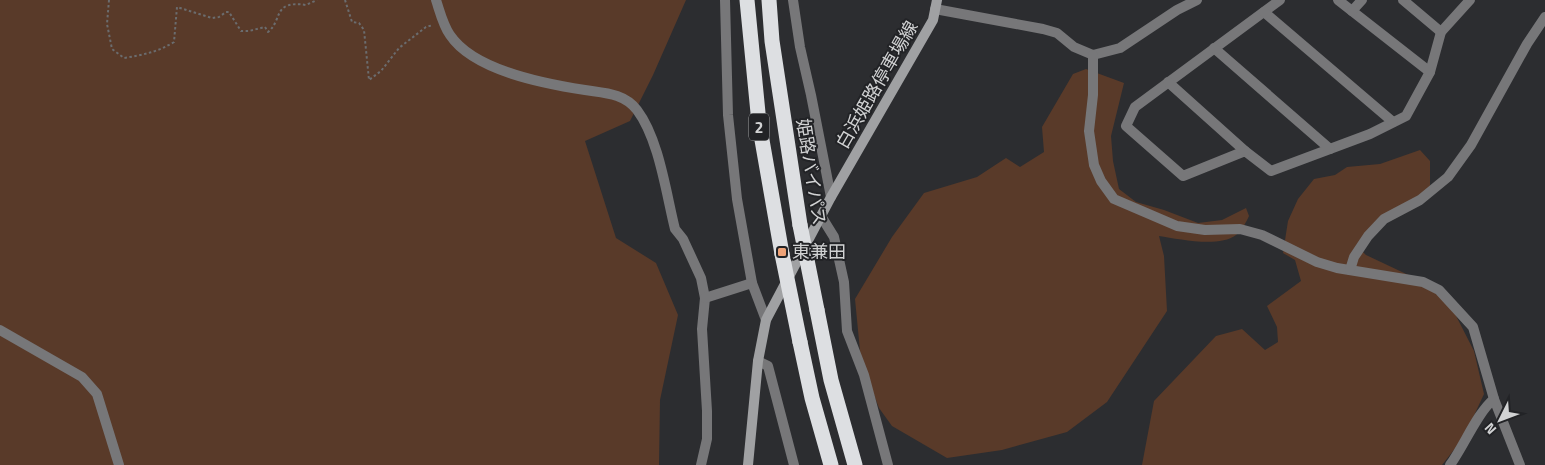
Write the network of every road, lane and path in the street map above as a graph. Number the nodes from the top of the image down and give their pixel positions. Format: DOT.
graph roads {
  1 [pos="109,0"];
  2 [pos="317,0"];
  3 [pos="345,0"];
  4 [pos="436,0"];
  5 [pos="726,0"];
  6 [pos="747,0"];
  7 [pos="769,0"];
  8 [pos="793,0"];
  9 [pos="1197,0"];
  10 [pos="1280,0"];
  11 [pos="1338,0"];
  12 [pos="1362,0"];
  13 [pos="1403,0"];
  14 [pos="1470,0"];
  15 [pos="936,4"];
  16 [pos="1352,11"];
  17 [pos="1264,12"];
  18 [pos="1545,17"];
  19 [pos="443,22"];
  20 [pos="1441,32"];
  21 [pos="1214,48"];
  22 [pos="1093,55"];
  23 [pos="1430,72"];
  24 [pos="1168,82"];
  25 [pos="1393,122"];
  26 [pos="1330,149"];
  27 [pos="1245,151"];
  28 [pos="831,197"];
  29 [pos="822,216"];
  30 [pos="1350,270"];
  31 [pos="752,283"];
  32 [pos="705,298"];
  33 [pos="766,320"];
  34 [pos="0,330"];
  35 [pos="758,361"];
  36 [pos="1494,399"];
  37 [pos="119,465"];
  38 [pos="701,465"];
  39 [pos="748,465"];
  40 [pos="794,465"];
  41 [pos="831,465"];
  42 [pos="855,465"];
  43 [pos="888,465"];
  44 [pos="1450,465"];
  45 [pos="1520,465"];
  1 -- 2 [label="path"];
  3 -- 19 [label="path"];
  4 -- 19 [label="street"];
  5 -- 31 [label="street"];
  6 -- 41 [label="highway, 2, bridge"];
  7 -- 42 [label="highway, 姫路バイパス / 2, bridge"];
  8 -- 28 [label="street"];
  9 -- 22 [label="street"];
  10 -- 17 [label="street"];
  11 -- 16 [label="street"];
  12 -- 16 [label="street"];
  13 -- 20 [label="street"];
  14 -- 20 [label="street"];
  15 -- 22 [label="street"];
  15 -- 28 [label="main road, 白浜姫路停車場線"];
  16 -- 23 [label="street"];
  17 -- 21 [label="street"];
  17 -- 25 [label="street"];
  18 -- 30 [label="street"];
  19 -- 32 [label="street"];
  20 -- 23 [label="street"];
  21 -- 24 [label="street"];
  21 -- 26 [label="street"];
  22 -- 30 [label="street"];
  23 -- 25 [label="street"];
  24 -- 27 [label="street"];
  24 -- 27 [label="street"];
  25 -- 26 [label="street"];
  26 -- 27 [label="street"];
  28 -- 29 [label="main road, 白浜姫路停車場線"];
  29 -- 33 [label="main road, 白浜姫路停車場線"];
  29 -- 43 [label="street"];
  30 -- 36 [label="street"];
  31 -- 32 [label="street"];
  31 -- 33 [label="street"];
  32 -- 38 [label="street"];
  33 -- 35 [label="main road, 白浜姫路停車場線"];
  34 -- 37 [label="street"];
  35 -- 39 [label="main road, 白浜姫路停車場線"];
  35 -- 40 [label="street"];
  36 -- 44 [label="street"];
  36 -- 45 [label="street"];
}
